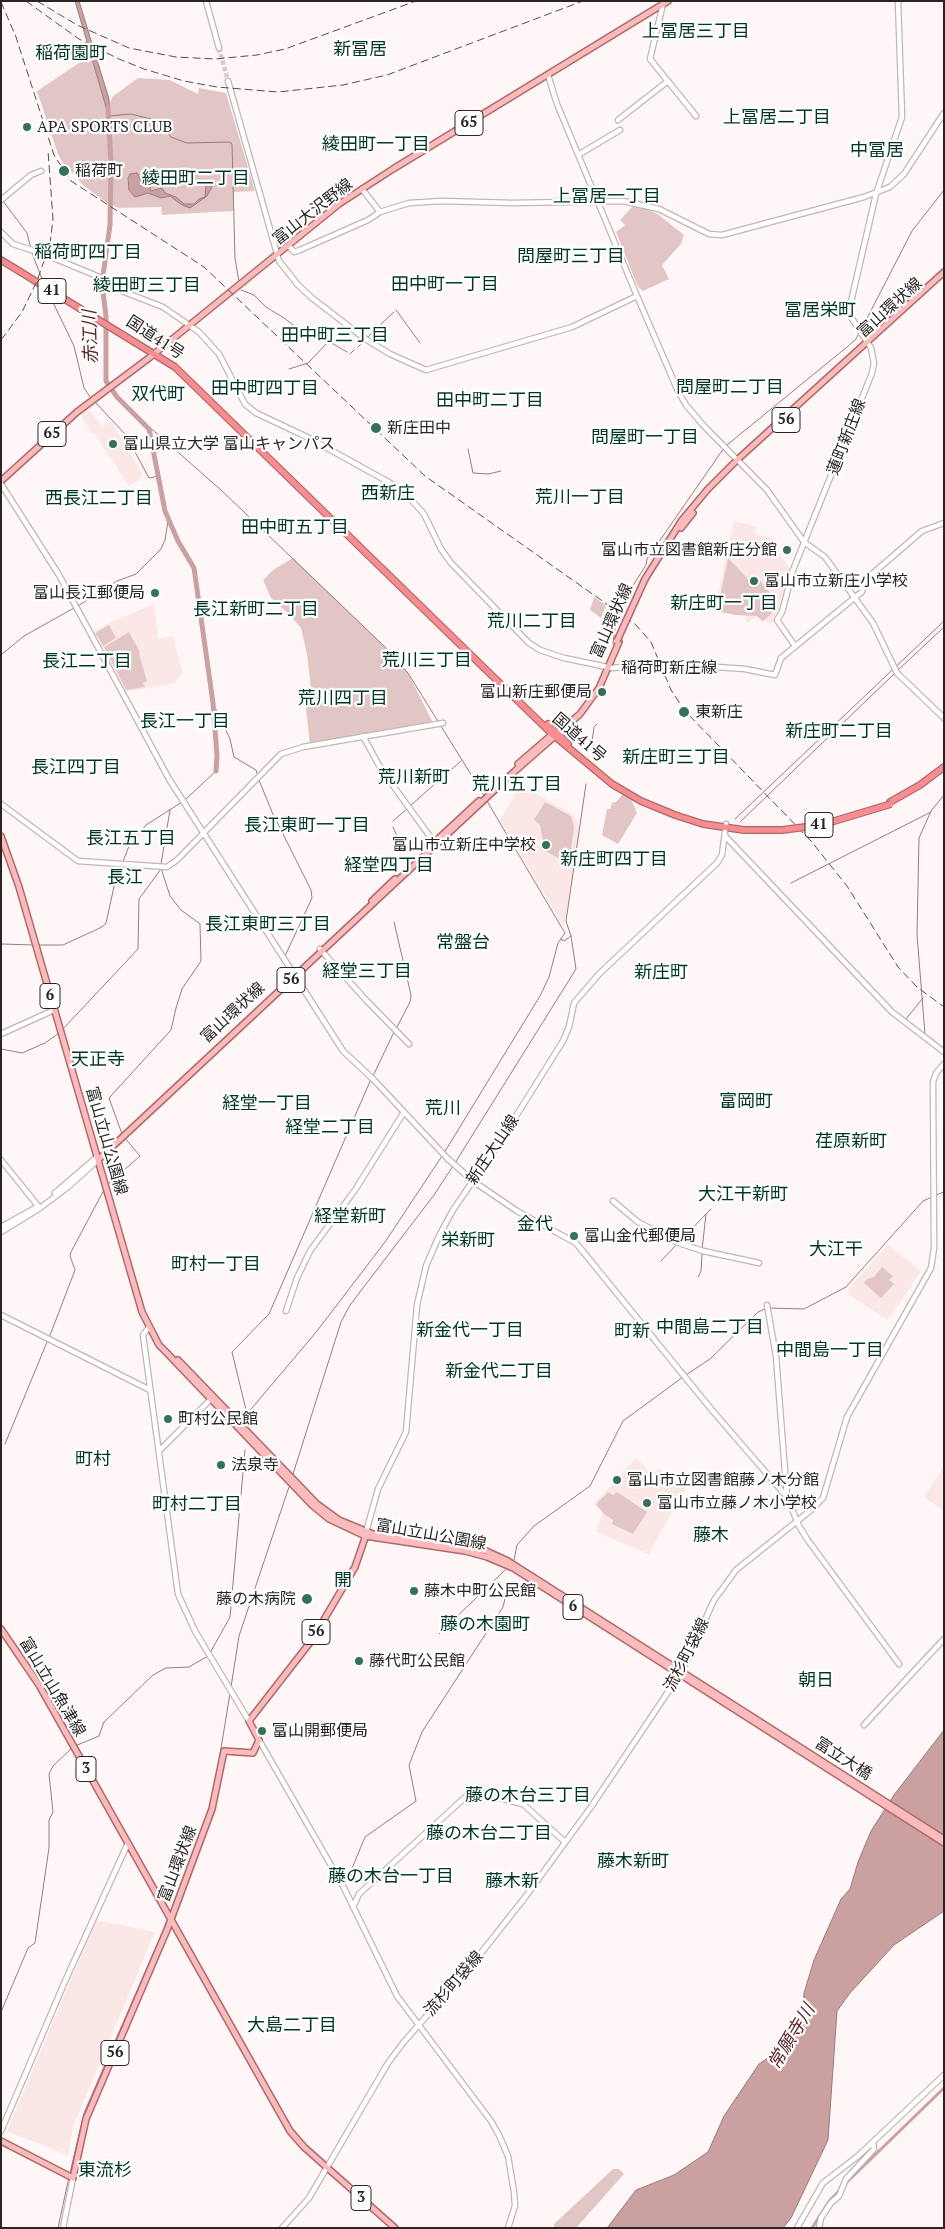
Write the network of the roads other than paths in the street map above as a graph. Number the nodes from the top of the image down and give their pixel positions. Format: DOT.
graph roads {
  1 [pos="206,1"];
  2 [pos="898,1"];
  3 [pos="666,3"];
  4 [pos="219,48"];
  5 [pos="548,75"];
  6 [pos="228,81"];
  7 [pos="668,81"];
  8 [pos="944,113"];
  9 [pos="696,116"];
  10 [pos="618,120"];
  11 [pos="620,130"];
  12 [pos="578,155"];
  13 [pos="41,170"];
  14 [pos="362,189"];
  15 [pos="876,194"];
  16 [pos="1,200"];
  17 [pos="598,202"];
  18 [pos="380,212"];
  19 [pos="1,232"];
  20 [pos="289,246"];
  21 [pos="277,256"];
  22 [pos="1,260"];
  23 [pos="944,272"];
  24 [pos="944,276"];
  25 [pos="637,296"];
  26 [pos="190,326"];
  27 [pos="869,342"];
  28 [pos="156,354"];
  29 [pos="738,461"];
  30 [pos="1,483"];
  31 [pos="944,523"];
  32 [pos="804,542"];
  33 [pos="854,599"];
  34 [pos="795,646"];
  35 [pos="607,667"];
  36 [pos="944,718"];
  37 [pos="443,723"];
  38 [pos="555,734"];
  39 [pos="363,736"];
  40 [pos="944,769"];
  41 [pos="485,797"];
  42 [pos="1,804"];
  43 [pos="726,826"];
  44 [pos="203,833"];
  45 [pos="1,836"];
  46 [pos="726,836"];
  47 [pos="434,842"];
  48 [pos="321,951"];
  49 [pos="294,976"];
  50 [pos="54,1010"];
  51 [pos="1,1034"];
  52 [pos="409,1044"];
  53 [pos="944,1052"];
  54 [pos="944,1064"];
  55 [pos="404,1112"];
  56 [pos="98,1158"];
  57 [pos="1,1160"];
  58 [pos="473,1181"];
  59 [pos="613,1201"];
  60 [pos="38,1206"];
  61 [pos="1,1227"];
  62 [pos="1,1232"];
  63 [pos="759,1263"];
  64 [pos="767,1305"];
  65 [pos="286,1311"];
  66 [pos="1,1315"];
  67 [pos="149,1327"];
  68 [pos="150,1390"];
  69 [pos="212,1398"];
  70 [pos="158,1450"];
  71 [pos="787,1497"];
  72 [pos="797,1520"];
  73 [pos="366,1534"];
  74 [pos="1,1629"];
  75 [pos="944,1639"];
  76 [pos="899,1664"];
  77 [pos="681,1673"];
  78 [pos="728,1701"];
  79 [pos="249,1721"];
  80 [pos="864,1725"];
  81 [pos="767,1728"];
  82 [pos="259,1740"];
  83 [pos="830,1768"];
  84 [pos="944,1839"];
  85 [pos="565,1842"];
  86 [pos="128,1843"];
  87 [pos="944,1843"];
  88 [pos="359,1894"];
  89 [pos="349,1898"];
  90 [pos="353,1907"];
  91 [pos="171,1919"];
  92 [pos="418,2026"];
  93 [pos="944,2075"];
  94 [pos="1,2131"];
  95 [pos="1,2141"];
  96 [pos="873,2142"];
  97 [pos="327,2168"];
  98 [pos="73,2178"];
  99 [pos="63,2228"];
  100 [pos="282,2228"];
  101 [pos="395,2228"];
  102 [pos="508,2228"];
  103 [pos="797,2228"];
  104 [pos="819,2228"];
  1 -- 4 [label="street"];
  2 -- 15 [label="street, 蓮町新庄線"];
  3 -- 5 [label="main road, 富山大沢野線 / 65"];
  3 -- 7 [label="street"];
  5 -- 12 [label="street"];
  5 -- 14 [label="main road, 富山大沢野線 / 65"];
  6 -- 21 [label="street"];
  7 -- 9 [label="street"];
  7 -- 10 [label="street"];
  8 -- 15 [label="street"];
  11 -- 12 [label="street"];
  12 -- 17 [label="street"];
  13 -- 16 [label="street"];
  14 -- 18 [label="street"];
  14 -- 20 [label="main road, 富山大沢野線 / 65"];
  15 -- 17 [label="street"];
  15 -- 27 [label="street, 蓮町新庄線"];
  17 -- 18 [label="street"];
  17 -- 25 [label="street"];
  18 -- 20 [label="street"];
  19 -- 26 [label="street, 稲荷町新庄線"];
  20 -- 21 [label="main road, 富山大沢野線 / 65"];
  21 -- 25 [label="street"];
  21 -- 26 [label="main road, 富山大沢野線 / 65"];
  22 -- 28 [label="highway, 国道41号 / 41"];
  23 -- 27 [label="main road, 富山環状線 / 56"];
  24 -- 27 [label="main road, 富山環状線 / 56"];
  25 -- 29 [label="street"];
  26 -- 28 [label="main road, 富山大沢野線 / 65"];
  26 -- 35 [label="street, 稲荷町新庄線"];
  27 -- 29 [label="main road, 富山環状線 / 56"];
  27 -- 32 [label="street, 蓮町新庄線"];
  28 -- 30 [label="main road, 富山大沢野線 / 65"];
  28 -- 38 [label="highway, 国道41号 / 41"];
  29 -- 32 [label="street"];
  29 -- 35 [label="main road, 富山環状線 / 56, bridge"];
  30 -- 44 [label="street"];
  31 -- 33 [label="street"];
  32 -- 33 [label="street"];
  32 -- 34 [label="street, 蓮町新庄線"];
  33 -- 34 [label="street"];
  33 -- 36 [label="street"];
  34 -- 35 [label="street, 稲荷町新庄線"];
  35 -- 38 [label="main road, 富山環状線 / 56"];
  37 -- 39 [label="street"];
  38 -- 41 [label="main road, 富山環状線 / 56"];
  38 -- 43 [label="highway, 国道41号 / 41"];
  39 -- 44 [label="street"];
  39 -- 47 [label="street"];
  40 -- 43 [label="highway, 国道41号 / 41, bridge"];
  41 -- 47 [label="main road, 富山環状線 / 56"];
  41 -- 48 [label="main road, 富山環状線 / 56"];
  42 -- 44 [label="street"];
  43 -- 46 [label="street, 新庄大山線"];
  44 -- 49 [label="street"];
  45 -- 50 [label="main road, 富山立山公園線 / 6"];
  46 -- 53 [label="street"];
  46 -- 58 [label="street, 新庄大山線"];
  47 -- 48 [label="main road, 富山環状線 / 56"];
  48 -- 49 [label="main road, 富山環状線 / 56"];
  48 -- 52 [label="street"];
  49 -- 55 [label="street"];
  49 -- 56 [label="main road, 富山環状線 / 56"];
  50 -- 51 [label="street"];
  50 -- 56 [label="main road, 富山立山公園線 / 6"];
  54 -- 72 [label="street, 流杉町袋線"];
  55 -- 58 [label="street"];
  55 -- 65 [label="street"];
  56 -- 60 [label="street"];
  56 -- 62 [label="street"];
  56 -- 67 [label="main road, 富山立山公園線 / 6"];
  57 -- 60 [label="street"];
  58 -- 71 [label="street"];
  58 -- 73 [label="street, 新庄大山線"];
  59 -- 63 [label="street"];
  60 -- 61 [label="street"];
  64 -- 71 [label="street"];
  66 -- 68 [label="street"];
  67 -- 68 [label="street"];
  67 -- 69 [label="main road, 富山立山公園線 / 6"];
  68 -- 70 [label="street"];
  69 -- 70 [label="street"];
  69 -- 73 [label="main road, 富山立山公園線 / 6"];
  70 -- 79 [label="street"];
  71 -- 72 [label="street"];
  72 -- 76 [label="street"];
  72 -- 77 [label="street, 流杉町袋線"];
  73 -- 77 [label="main road, 富山立山公園線 / 6"];
  73 -- 79 [label="main road, 56"];
  74 -- 86 [label="main road, 富山立山魚津線 / 3"];
  75 -- 80 [label="street"];
  77 -- 78 [label="main road, 富山立山公園線 / 6"];
  77 -- 81 [label="main road, 富山立山公園線 / 6"];
  77 -- 85 [label="street, 流杉町袋線"];
  78 -- 81 [label="main road, 富立大橋 / 6"];
  79 -- 82 [label="main road"];
  81 -- 83 [label="main road, 富立大橋 / 6"];
  82 -- 89 [label="street"];
  82 -- 91 [label="main road, 富山環状線 / 56"];
  83 -- 84 [label="main road, 富立大橋 / 6"];
  83 -- 87 [label="main road, 富立大橋 / 6"];
  85 -- 88 [label="street"];
  85 -- 92 [label="street, 流杉町袋線"];
  86 -- 91 [label="main road, 富山立山魚津線 / 3"];
  86 -- 94 [label="street"];
  88 -- 89 [label="street"];
  88 -- 90 [label="street"];
  89 -- 90 [label="street"];
  90 -- 92 [label="street"];
  91 -- 97 [label="main road, 富山立山魚津線 / 3"];
  91 -- 98 [label="main road, 富山環状線 / 56"];
  92 -- 97 [label="street, 流杉町袋線"];
  92 -- 102 [label="street"];
  93 -- 96 [label="street"];
  95 -- 98 [label="main road"];
  96 -- 103 [label="street"];
  96 -- 104 [label="street"];
  97 -- 100 [label="street, 流杉町袋線"];
  97 -- 101 [label="main road, 富山立山魚津線 / 3"];
  98 -- 99 [label="street"];
}
